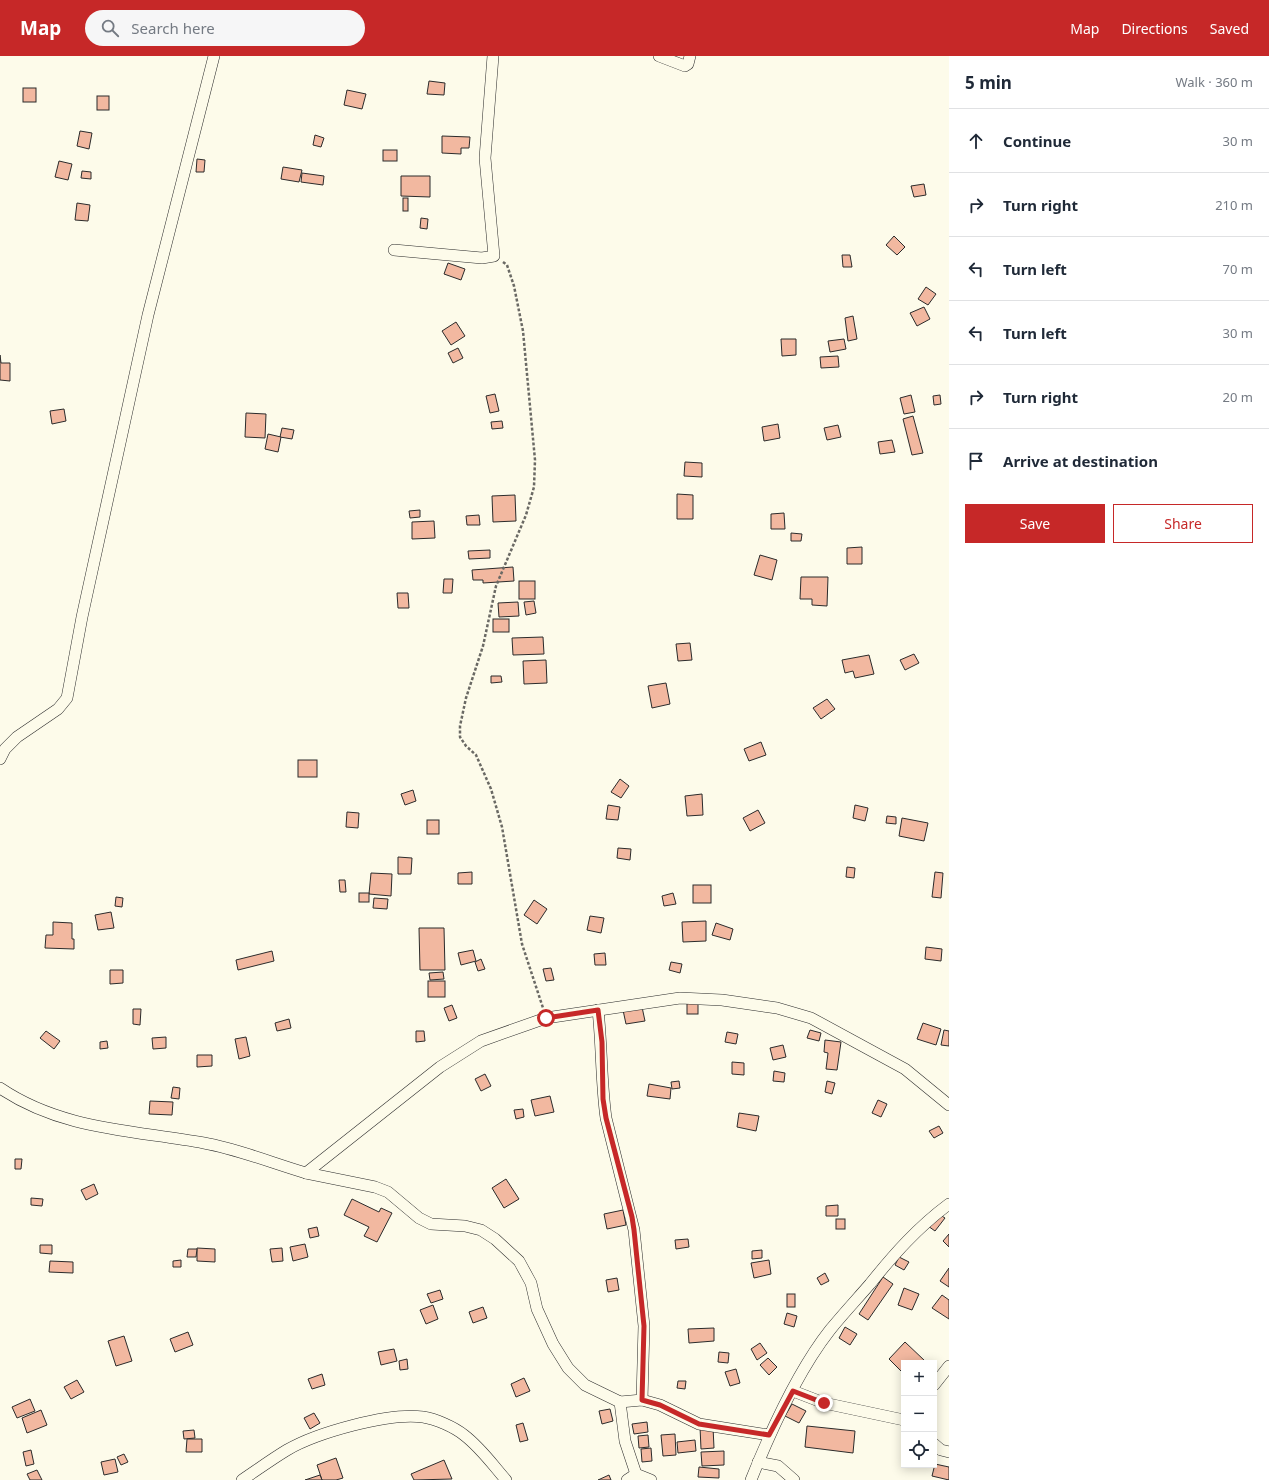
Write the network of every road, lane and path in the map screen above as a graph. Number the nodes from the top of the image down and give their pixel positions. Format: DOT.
graph roads {
  1 [pos="214,56"];
  2 [pos="493,56"];
  3 [pos="659,56"];
  4 [pos="690,56"];
  5 [pos="394,250"];
  6 [pos="494,256"];
  7 [pos="0,759"];
  8 [pos="598,1010"];
  9 [pos="546,1018"];
  10 [pos="0,1088"];
  11 [pos="949,1105"];
  12 [pos="306,1173"];
  13 [pos="949,1204"];
  14 [pos="949,1366"];
  15 [pos="937,1381"];
  16 [pos="793,1391"];
  17 [pos="642,1400"];
  18 [pos="620,1402"];
  19 [pos="901,1419"];
  20 [pos="769,1435"];
  21 [pos="937,1447"];
  22 [pos="949,1452"];
  23 [pos="758,1462"];
  24 [pos="636,1474"];
  25 [pos="242,1480"];
  26 [pos="506,1480"];
  27 [pos="627,1480"];
  28 [pos="651,1480"];
  29 [pos="751,1480"];
  30 [pos="794,1480"];
  1 -- 7 [label="street"];
  2 -- 6 [label="street"];
  3 -- 4 [label="street"];
  5 -- 6 [label="street"];
  6 -- 9 [label="path"];
  8 -- 9 [label="street"];
  8 -- 11 [label="street"];
  8 -- 17 [label="street"];
  9 -- 12 [label="street"];
  10 -- 12 [label="street"];
  12 -- 18 [label="street"];
  13 -- 16 [label="street"];
  14 -- 15 [label="street"];
  16 -- 19 [label="street"];
  16 -- 20 [label="street"];
  17 -- 18 [label="street"];
  17 -- 20 [label="street"];
  18 -- 24 [label="street"];
  20 -- 23 [label="street"];
  21 -- 22 [label="street"];
  23 -- 29 [label="street"];
  23 -- 30 [label="street"];
  24 -- 27 [label="street"];
  24 -- 28 [label="street"];
  25 -- 26 [label="street"];
}
